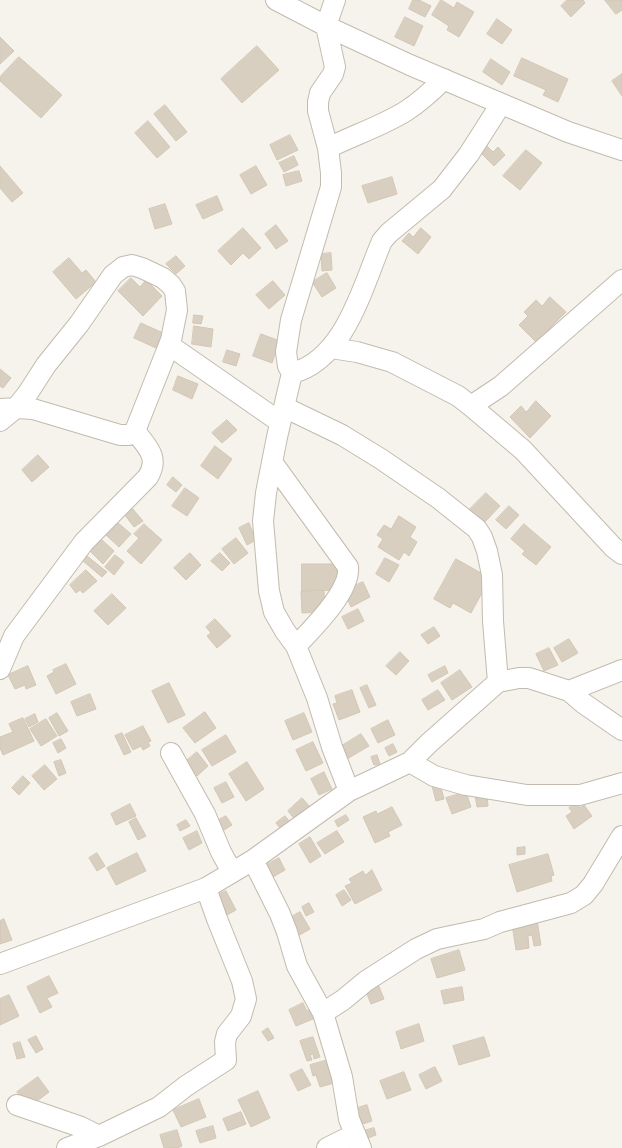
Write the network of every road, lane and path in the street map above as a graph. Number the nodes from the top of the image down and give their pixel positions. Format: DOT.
graph roads {
  1 [pos="276,0"];
  2 [pos="335,0"];
  3 [pos="326,26"];
  4 [pos="444,79"];
  5 [pos="500,104"];
  6 [pos="328,148"];
  7 [pos="622,150"];
  8 [pos="622,280"];
  9 [pos="169,345"];
  10 [pos="331,348"];
  11 [pos="292,373"];
  12 [pos="471,406"];
  13 [pos="8,408"];
  14 [pos="282,415"];
  15 [pos="0,421"];
  16 [pos="135,431"];
  17 [pos="272,462"];
  18 [pos="622,554"];
  19 [pos="296,646"];
  20 [pos="0,669"];
  21 [pos="622,670"];
  22 [pos="498,682"];
  23 [pos="569,691"];
  24 [pos="622,730"];
  25 [pos="171,753"];
  26 [pos="410,762"];
  27 [pos="622,784"];
  28 [pos="349,791"];
  29 [pos="622,836"];
  30 [pos="253,860"];
  31 [pos="232,872"];
  32 [pos="206,888"];
  33 [pos="0,964"];
  34 [pos="323,1013"];
  35 [pos="17,1105"];
  36 [pos="100,1136"];
  37 [pos="358,1141"];
  38 [pos="67,1148"];
  39 [pos="327,1148"];
  1 -- 3 [label="street"];
  2 -- 3 [label="street"];
  3 -- 4 [label="street"];
  3 -- 6 [label="street"];
  4 -- 5 [label="street"];
  4 -- 6 [label="street"];
  5 -- 7 [label="street"];
  5 -- 10 [label="street"];
  6 -- 11 [label="street"];
  8 -- 12 [label="street"];
  9 -- 13 [label="street"];
  9 -- 14 [label="street"];
  9 -- 16 [label="street"];
  10 -- 11 [label="street"];
  10 -- 12 [label="street"];
  11 -- 14 [label="street"];
  12 -- 18 [label="street"];
  13 -- 15 [label="street"];
  13 -- 16 [label="street"];
  14 -- 17 [label="street"];
  14 -- 22 [label="street"];
  16 -- 20 [label="street"];
  17 -- 19 [label="street"];
  17 -- 19 [label="street"];
  19 -- 28 [label="street"];
  21 -- 23 [label="street"];
  22 -- 23 [label="street"];
  22 -- 26 [label="street"];
  23 -- 24 [label="street"];
  25 -- 31 [label="street"];
  26 -- 27 [label="street"];
  26 -- 28 [label="street"];
  28 -- 30 [label="street"];
  29 -- 34 [label="street"];
  30 -- 31 [label="street"];
  30 -- 34 [label="street"];
  31 -- 32 [label="street"];
  32 -- 33 [label="street"];
  32 -- 36 [label="street"];
  34 -- 37 [label="street"];
  35 -- 36 [label="street"];
  36 -- 38 [label="street"];
  37 -- 39 [label="street"];
}
